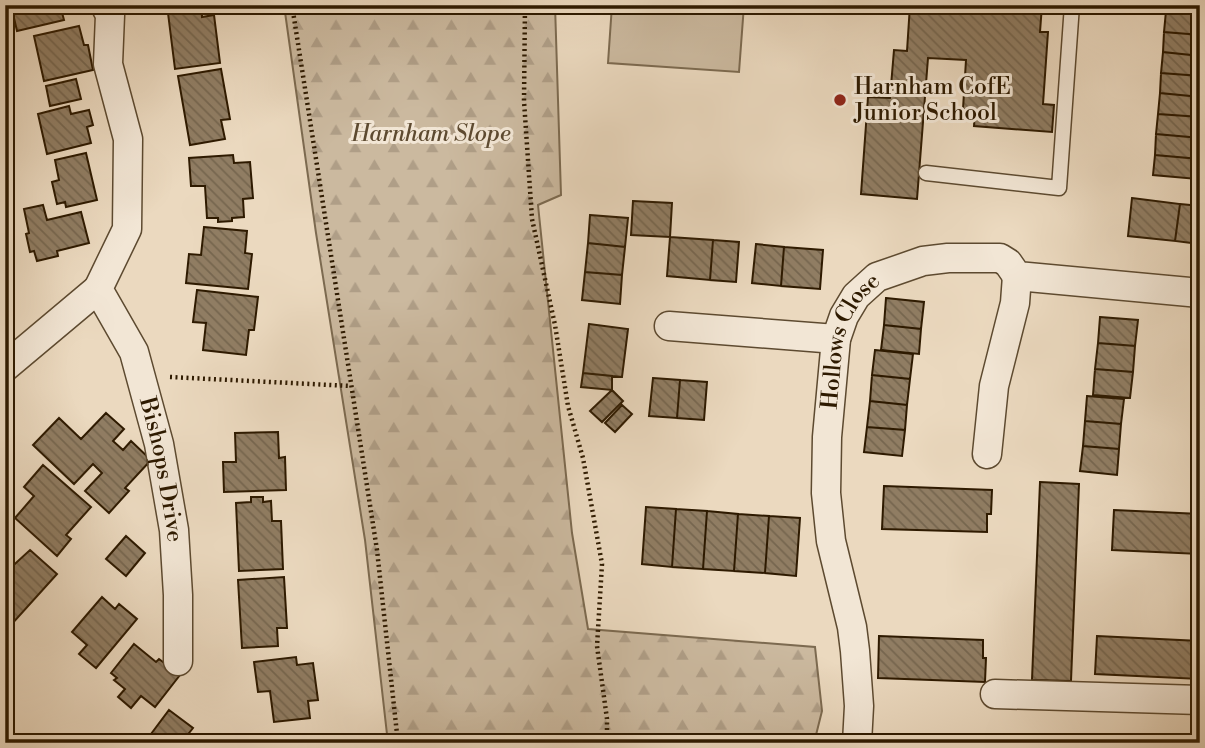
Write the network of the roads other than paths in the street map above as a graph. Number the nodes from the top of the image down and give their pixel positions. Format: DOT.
graph roads {
  1 [pos="106,5"];
  2 [pos="1072,5"];
  3 [pos="926,173"];
  4 [pos="1017,276"];
  5 [pos="98,289"];
  6 [pos="1200,293"];
  7 [pos="669,326"];
  8 [pos="836,338"];
  9 [pos="5,367"];
  10 [pos="987,454"];
  11 [pos="178,661"];
  12 [pos="995,694"];
  13 [pos="1200,700"];
  14 [pos="857,743"];
  1 -- 5 [label="street"];
  2 -- 3 [label="lane"];
  4 -- 6 [label="street, Hollows Close"];
  4 -- 8 [label="street, Hollows Close"];
  4 -- 10 [label="street"];
  5 -- 9 [label="street"];
  5 -- 11 [label="street, Bishops Drive"];
  7 -- 8 [label="street"];
  8 -- 14 [label="street, Hollows Close"];
  12 -- 13 [label="street"];
}
